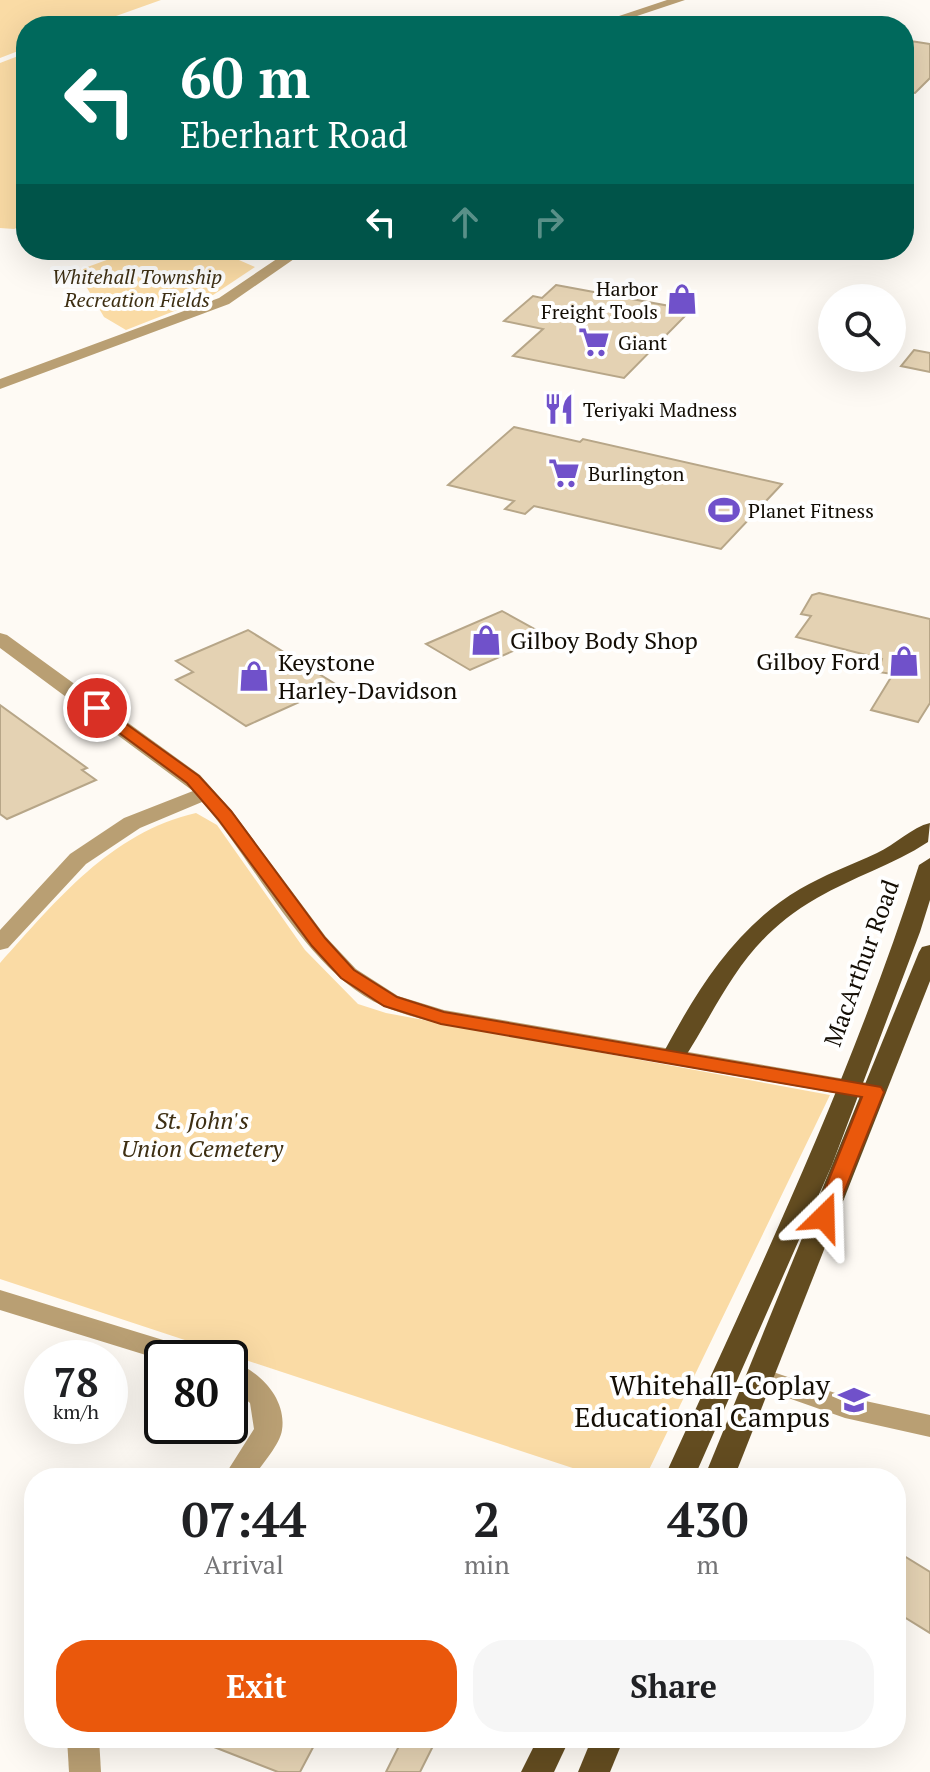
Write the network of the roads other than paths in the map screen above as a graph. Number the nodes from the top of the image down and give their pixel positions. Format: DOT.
graph roads {
  1 [pos="679,0"];
  2 [pos="627,16"];
  3 [pos="285,260"];
  4 [pos="0,384"];
  5 [pos="0,639"];
  6 [pos="207,793"];
  7 [pos="930,829"];
  8 [pos="930,865"];
  9 [pos="0,943"];
  10 [pos="930,952"];
  11 [pos="673,1057"];
  12 [pos="862,1090"];
  13 [pos="0,1300"];
  14 [pos="144,1344"];
  15 [pos="761,1378"];
  16 [pos="248,1385"];
  17 [pos="930,1426"];
  18 [pos="244,1468"];
  19 [pos="683,1468"];
  20 [pos="723,1468"];
  21 [pos="84,1748"];
  22 [pos="549,1748"];
  23 [pos="604,1748"];
  24 [pos="85,1772"];
  25 [pos="537,1772"];
  26 [pos="594,1772"];
  1 -- 2 [label="street"];
  3 -- 4 [label="street"];
  5 -- 6 [label="street"];
  6 -- 9 [label="street"];
  6 -- 11 [label="street"];
  7 -- 11 [label="highway"];
  8 -- 12 [label="highway, MacArthur Road"];
  10 -- 12 [label="highway, MacArthur Road"];
  11 -- 12 [label="street"];
  12 -- 15 [label="highway, MacArthur Road"];
  12 -- 19 [label="highway, MacArthur Road"];
  13 -- 14 [label="street"];
  15 -- 17 [label="street"];
  15 -- 20 [label="highway, MacArthur Road"];
  16 -- 18 [label="street"];
  21 -- 24 [label="street"];
  22 -- 25 [label="highway"];
  23 -- 26 [label="highway"];
}
